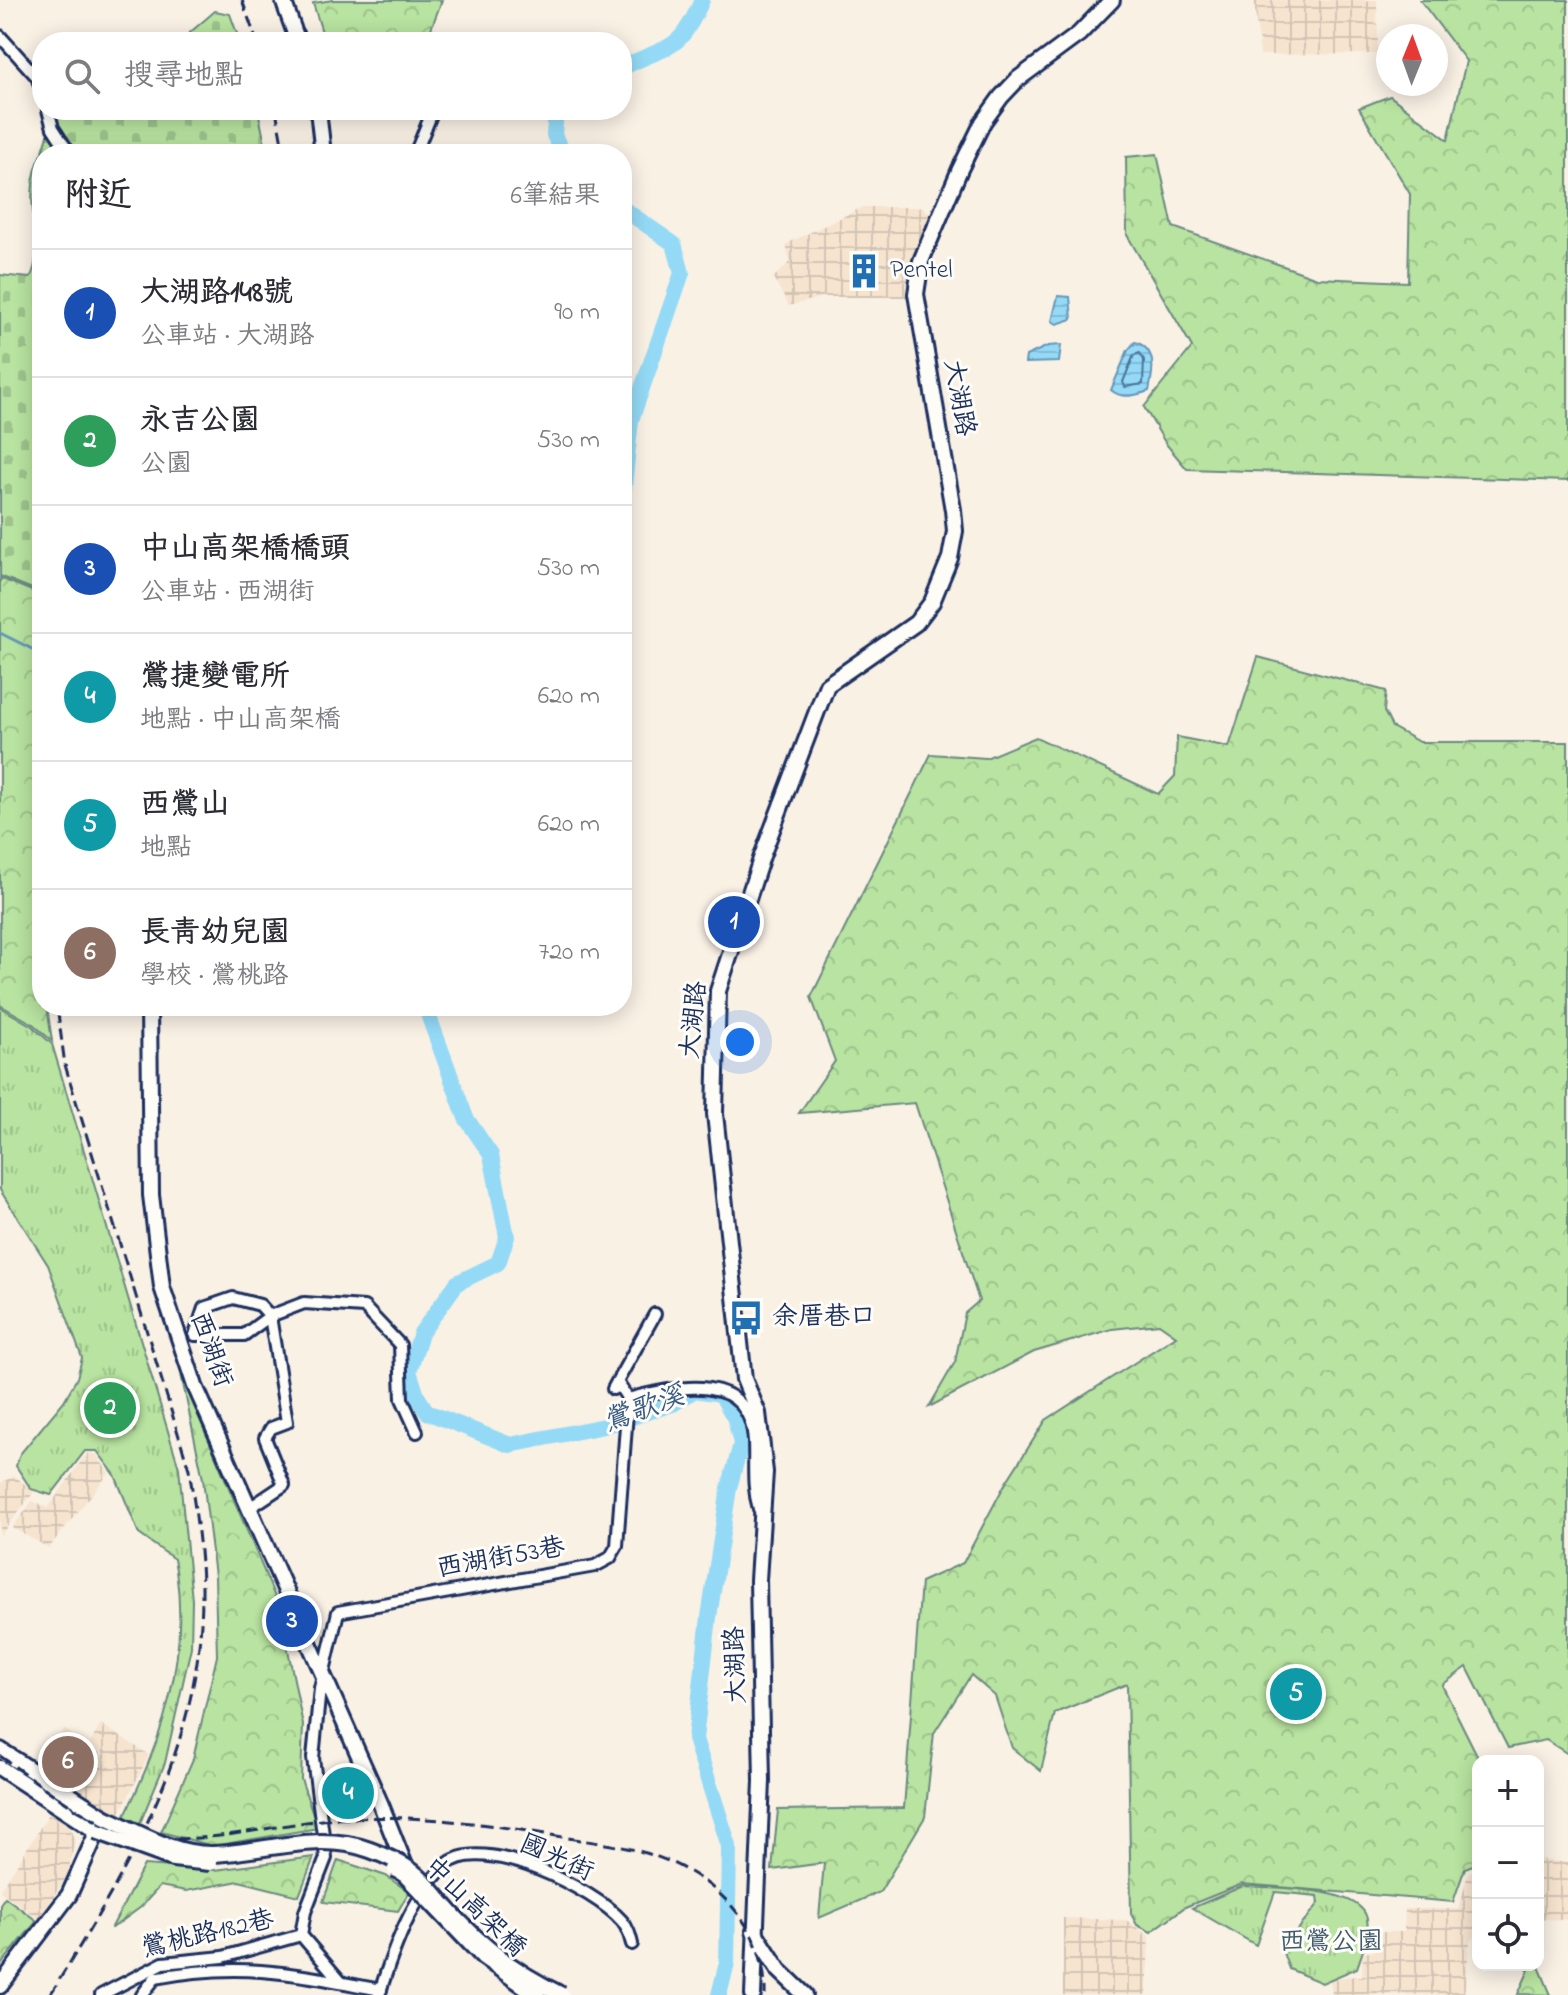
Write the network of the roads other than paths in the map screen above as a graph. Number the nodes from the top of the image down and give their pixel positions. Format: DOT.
graph roads {
  1 [pos="283,0"];
  2 [pos="1112,0"];
  3 [pos="294,32"];
  4 [pos="0,36"];
  5 [pos="32,71"];
  6 [pos="51,120"];
  7 [pos="319,120"];
  8 [pos="429,120"];
  9 [pos="63,144"];
  10 [pos="322,144"];
  11 [pos="419,144"];
  12 [pos="149,1016"];
  13 [pos="655,1314"];
  14 [pos="270,1316"];
  15 [pos="628,1400"];
  16 [pos="417,1432"];
  17 [pos="248,1509"];
  18 [pos="762,1519"];
  19 [pos="327,1679"];
  20 [pos="0,1750"];
  21 [pos="0,1768"];
  22 [pos="104,1817"];
  23 [pos="96,1831"];
  24 [pos="404,1868"];
  25 [pos="754,1931"];
  26 [pos="301,1935"];
  27 [pos="632,1944"];
  28 [pos="341,1982"];
  29 [pos="0,1986"];
  30 [pos="380,1993"];
  31 [pos="101,1995"];
  32 [pos="142,1995"];
  33 [pos="537,1995"];
  34 [pos="562,1995"];
  35 [pos="753,1995"];
  36 [pos="805,1995"];
  1 -- 3 [label="street"];
  2 -- 18 [label="street, 大湖路"];
  4 -- 5 [label="street"];
  6 -- 9 [label="street"];
  7 -- 10 [label="street"];
  8 -- 11 [label="street"];
  12 -- 17 [label="street, 西湖街"];
  13 -- 15 [label="street"];
  14 -- 14 [label="street"];
  14 -- 16 [label="street"];
  14 -- 17 [label="street"];
  15 -- 18 [label="street"];
  15 -- 19 [label="street, 西湖街53巷"];
  17 -- 19 [label="street, 西湖街"];
  18 -- 25 [label="street, 大湖路"];
  19 -- 24 [label="street, 中山高架橋"];
  19 -- 26 [label="street, 鶯桃路182巷"];
  20 -- 22 [label="street, 中山高架橋"];
  21 -- 23 [label="street, 中山高架橋"];
  22 -- 23 [label="street"];
  22 -- 24 [label="street, 中山高架橋, bridge"];
  23 -- 24 [label="street, 中山高架橋, bridge"];
  23 -- 29 [label="street"];
  24 -- 33 [label="street, 中山高架橋, bridge"];
  24 -- 34 [label="street, 中山高架橋, bridge"];
  25 -- 35 [label="street, 大湖路"];
  25 -- 36 [label="street"];
  26 -- 28 [label="street"];
  26 -- 31 [label="street, 鶯桃路182巷"];
  27 -- 30 [label="street, 國光街"];
  28 -- 30 [label="street"];
  28 -- 32 [label="street"];
}
